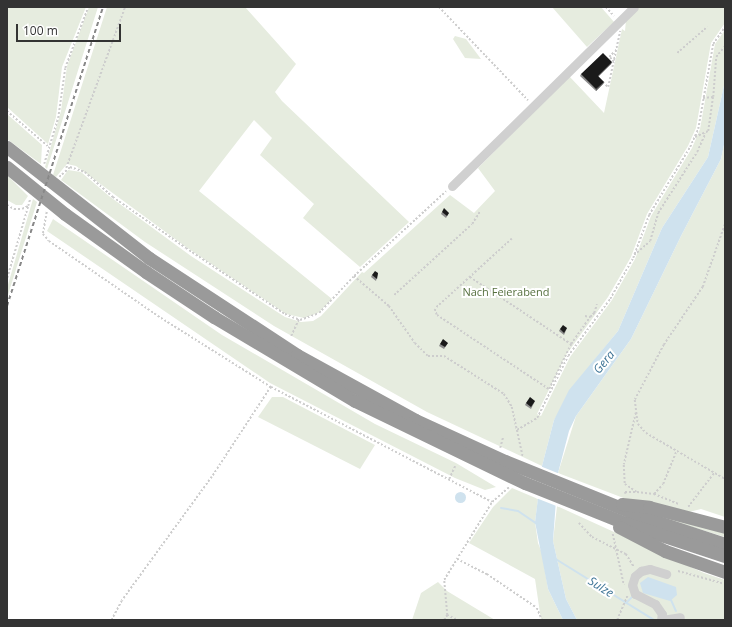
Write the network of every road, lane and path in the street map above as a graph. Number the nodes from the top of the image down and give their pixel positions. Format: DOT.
graph roads {
  1 [pos="88,7"];
  2 [pos="125,7"];
  3 [pos="439,7"];
  4 [pos="606,7"];
  5 [pos="634,7"];
  6 [pos="619,21"];
  7 [pos="707,26"];
  8 [pos="725,27"];
  9 [pos="725,46"];
  10 [pos="616,50"];
  11 [pos="677,53"];
  12 [pos="614,62"];
  13 [pos="600,78"];
  14 [pos="713,97"];
  15 [pos="703,98"];
  16 [pos="534,105"];
  17 [pos="7,110"];
  18 [pos="705,134"];
  19 [pos="695,137"];
  20 [pos="7,147"];
  21 [pos="49,147"];
  22 [pos="43,166"];
  23 [pos="7,167"];
  24 [pos="66,168"];
  25 [pos="58,178"];
  26 [pos="452,186"];
  27 [pos="31,197"];
  28 [pos="7,205"];
  29 [pos="28,206"];
  30 [pos="48,210"];
  31 [pos="480,211"];
  32 [pos="725,224"];
  33 [pos="512,240"];
  34 [pos="634,256"];
  35 [pos="354,276"];
  36 [pos="470,277"];
  37 [pos="7,278"];
  38 [pos="394,295"];
  39 [pos="597,304"];
  40 [pos="585,316"];
  41 [pos="590,317"];
  42 [pos="299,319"];
  43 [pos="291,336"];
  44 [pos="571,344"];
  45 [pos="271,388"];
  46 [pos="636,412"];
  47 [pos="517,430"];
  48 [pos="503,437"];
  49 [pos="500,448"];
  50 [pos="676,451"];
  51 [pos="523,457"];
  52 [pos="455,466"];
  53 [pos="502,466"];
  54 [pos="714,473"];
  55 [pos="449,479"];
  56 [pos="725,479"];
  57 [pos="509,486"];
  58 [pos="637,492"];
  59 [pos="654,494"];
  60 [pos="492,502"];
  61 [pos="625,517"];
  62 [pos="579,523"];
  63 [pos="725,527"];
  64 [pos="725,544"];
  65 [pos="615,549"];
  66 [pos="725,556"];
  67 [pos="457,559"];
  68 [pos="678,571"];
  69 [pos="725,572"];
  70 [pos="638,573"];
  71 [pos="666,574"];
  72 [pos="725,584"];
  73 [pos="625,586"];
  74 [pos="626,593"];
  75 [pos="447,615"];
  76 [pos="680,617"];
  77 [pos="112,620"];
  78 [pos="444,620"];
  79 [pos="458,620"];
  80 [pos="542,620"];
  81 [pos="616,620"];
  82 [pos="662,620"];
  1 -- 21 [label="path"];
  2 -- 24 [label="path"];
  3 -- 16 [label="path"];
  4 -- 6 [label="path"];
  5 -- 6 [label="street"];
  6 -- 10 [label="path"];
  6 -- 16 [label="street"];
  7 -- 11 [label="path"];
  8 -- 15 [label="path"];
  9 -- 14 [label="path"];
  10 -- 12 [label="path"];
  10 -- 12 [label="path"];
  12 -- 13 [label="path"];
  14 -- 15 [label="path"];
  14 -- 18 [label="path"];
  15 -- 19 [label="path"];
  16 -- 26 [label="street"];
  17 -- 21 [label="path"];
  18 -- 19 [label="path"];
  18 -- 34 [label="path"];
  19 -- 34 [label="path"];
  20 -- 53 [label="highway"];
  21 -- 22 [label="path"];
  23 -- 53 [label="highway"];
  24 -- 25 [label="path"];
  24 -- 42 [label="path"];
  26 -- 35 [label="path"];
  27 -- 29 [label="path"];
  28 -- 29 [label="path"];
  29 -- 37 [label="path"];
  30 -- 45 [label="path"];
  31 -- 38 [label="path"];
  32 -- 46 [label="path"];
  33 -- 36 [label="path"];
  34 -- 47 [label="path"];
  35 -- 42 [label="path"];
  35 -- 47 [label="path"];
  36 -- 44 [label="path"];
  36 -- 44 [label="path"];
  39 -- 41 [label="path"];
  40 -- 41 [label="path"];
  41 -- 44 [label="path"];
  42 -- 43 [label="path"];
  45 -- 55 [label="path"];
  45 -- 77 [label="path"];
  46 -- 50 [label="path"];
  46 -- 58 [label="path"];
  47 -- 51 [label="path"];
  48 -- 49 [label="path"];
  50 -- 54 [label="path"];
  50 -- 59 [label="path"];
  52 -- 55 [label="path"];
  53 -- 61 [label="highway"];
  53 -- 61 [label="highway"];
  54 -- 56 [label="path"];
  54 -- 59 [label="path"];
  55 -- 60 [label="path"];
  57 -- 60 [label="path"];
  58 -- 59 [label="path"];
  58 -- 61 [label="path"];
  60 -- 67 [label="path"];
  61 -- 63 [label="highway"];
  61 -- 64 [label="highway"];
  61 -- 65 [label="path"];
  61 -- 66 [label="highway"];
  61 -- 69 [label="highway"];
  62 -- 65 [label="path"];
  65 -- 70 [label="path"];
  65 -- 73 [label="path"];
  67 -- 75 [label="path"];
  67 -- 80 [label="path"];
  68 -- 72 [label="path"];
  70 -- 71 [label="street"];
  70 -- 82 [label="street"];
  74 -- 81 [label="path"];
  75 -- 78 [label="path"];
  75 -- 79 [label="path"];
  76 -- 82 [label="street"];
}
